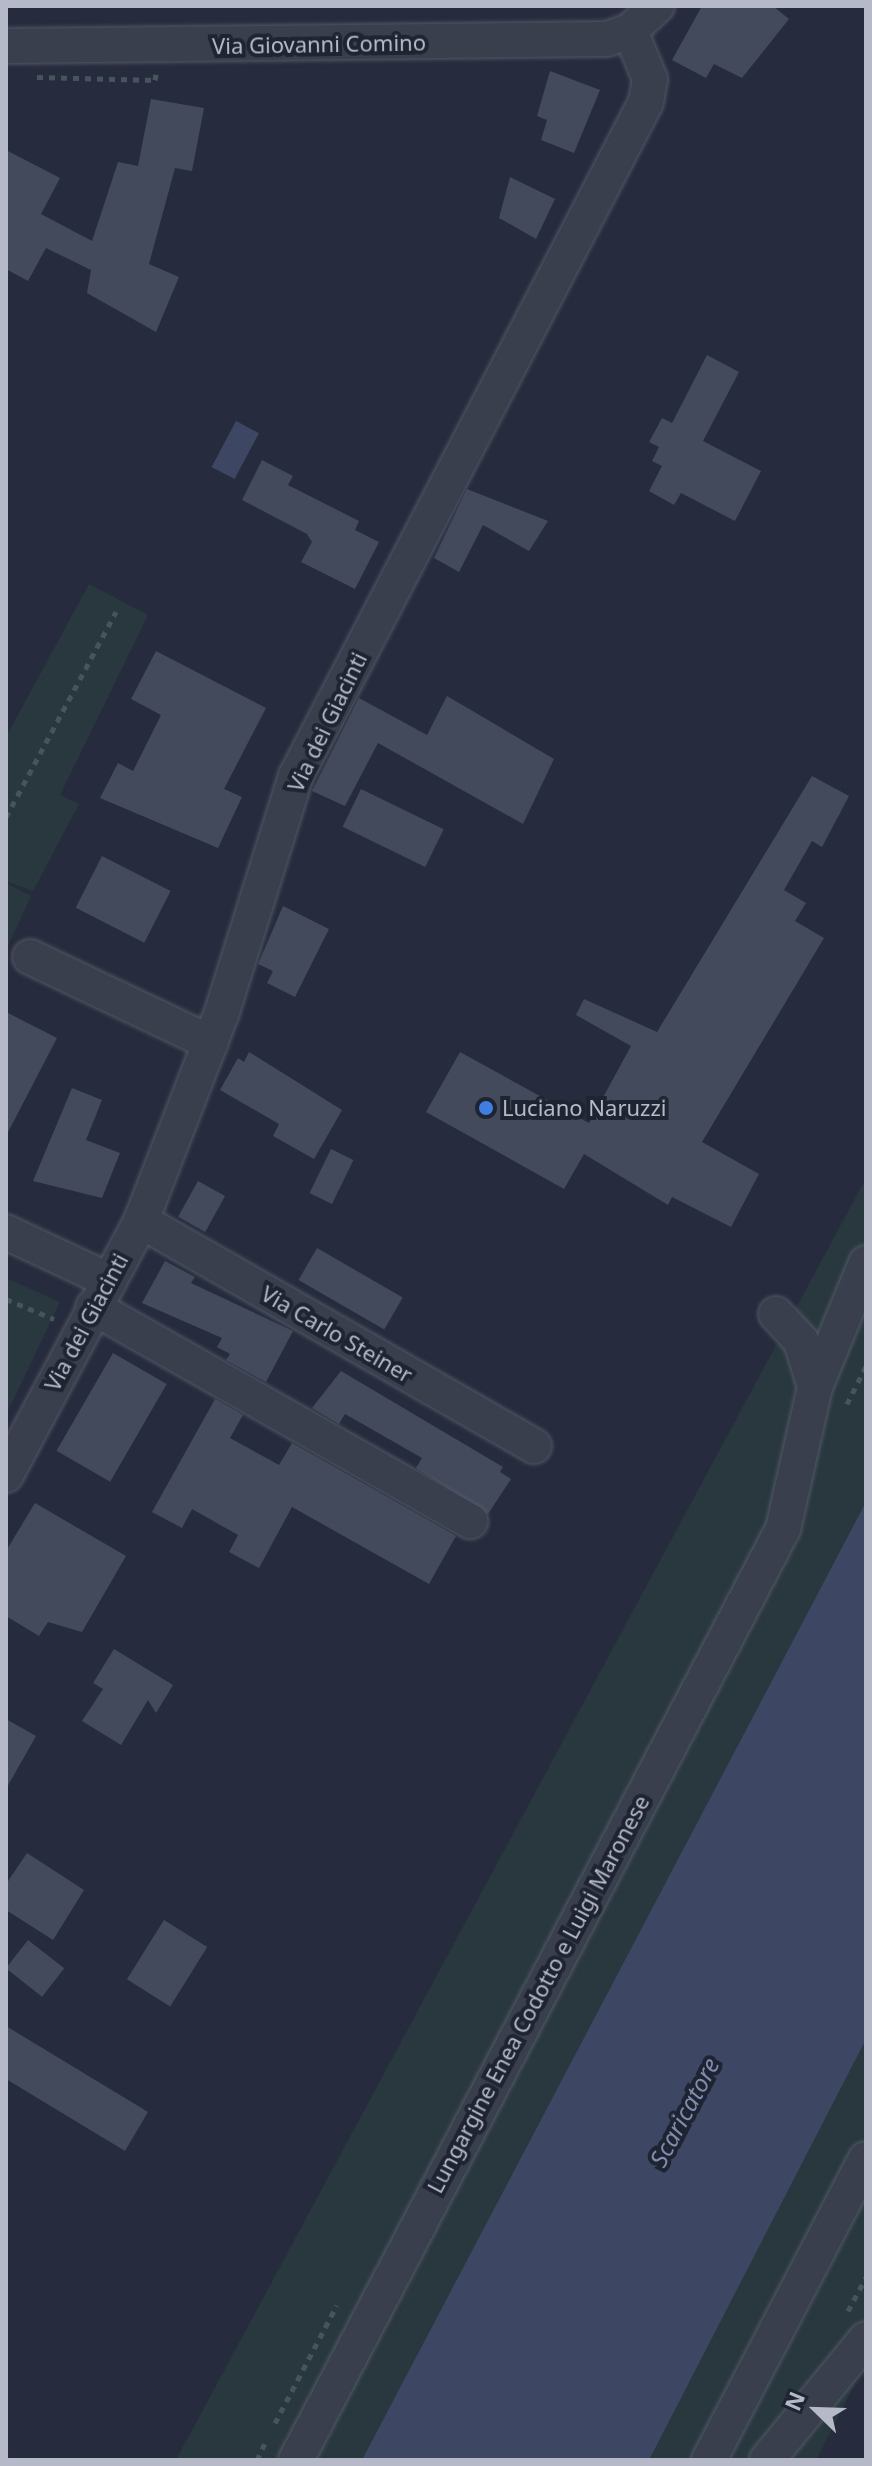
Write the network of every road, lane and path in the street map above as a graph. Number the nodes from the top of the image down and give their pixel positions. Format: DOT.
graph roads {
  1 [pos="657,6"];
  2 [pos="630,31"];
  3 [pos="6,46"];
  4 [pos="116,612"];
  5 [pos="6,817"];
  6 [pos="30,957"];
  7 [pos="211,1043"];
  8 [pos="141,1221"];
  9 [pos="6,1232"];
  10 [pos="866,1263"];
  11 [pos="6,1299"];
  12 [pos="94,1305"];
  13 [pos="776,1314"];
  14 [pos="815,1387"];
  15 [pos="534,1446"];
  16 [pos="6,1475"];
  17 [pos="470,1521"];
  18 [pos="861,2174"];
  19 [pos="866,2339"];
  20 [pos="296,2460"];
  21 [pos="709,2460"];
  22 [pos="767,2460"];
  1 -- 2 [label="street"];
  2 -- 3 [label="street, Via Giovanni Comino"];
  2 -- 7 [label="street, Via dei Giacinti"];
  4 -- 5 [label="path"];
  6 -- 7 [label="street"];
  7 -- 8 [label="street, Via dei Giacinti"];
  8 -- 12 [label="street, Via dei Giacinti"];
  8 -- 15 [label="street, Via Carlo Steiner"];
  9 -- 12 [label="street"];
  10 -- 14 [label="street, Lungargine Enea Codotto e Luigi Maronese"];
  11 -- 12 [label="path"];
  12 -- 16 [label="street, Via dei Giacinti"];
  12 -- 17 [label="street"];
  13 -- 14 [label="street"];
  14 -- 20 [label="street, Lungargine Enea Codotto e Luigi Maronese"];
  18 -- 21 [label="street"];
  19 -- 22 [label="street"];
}
